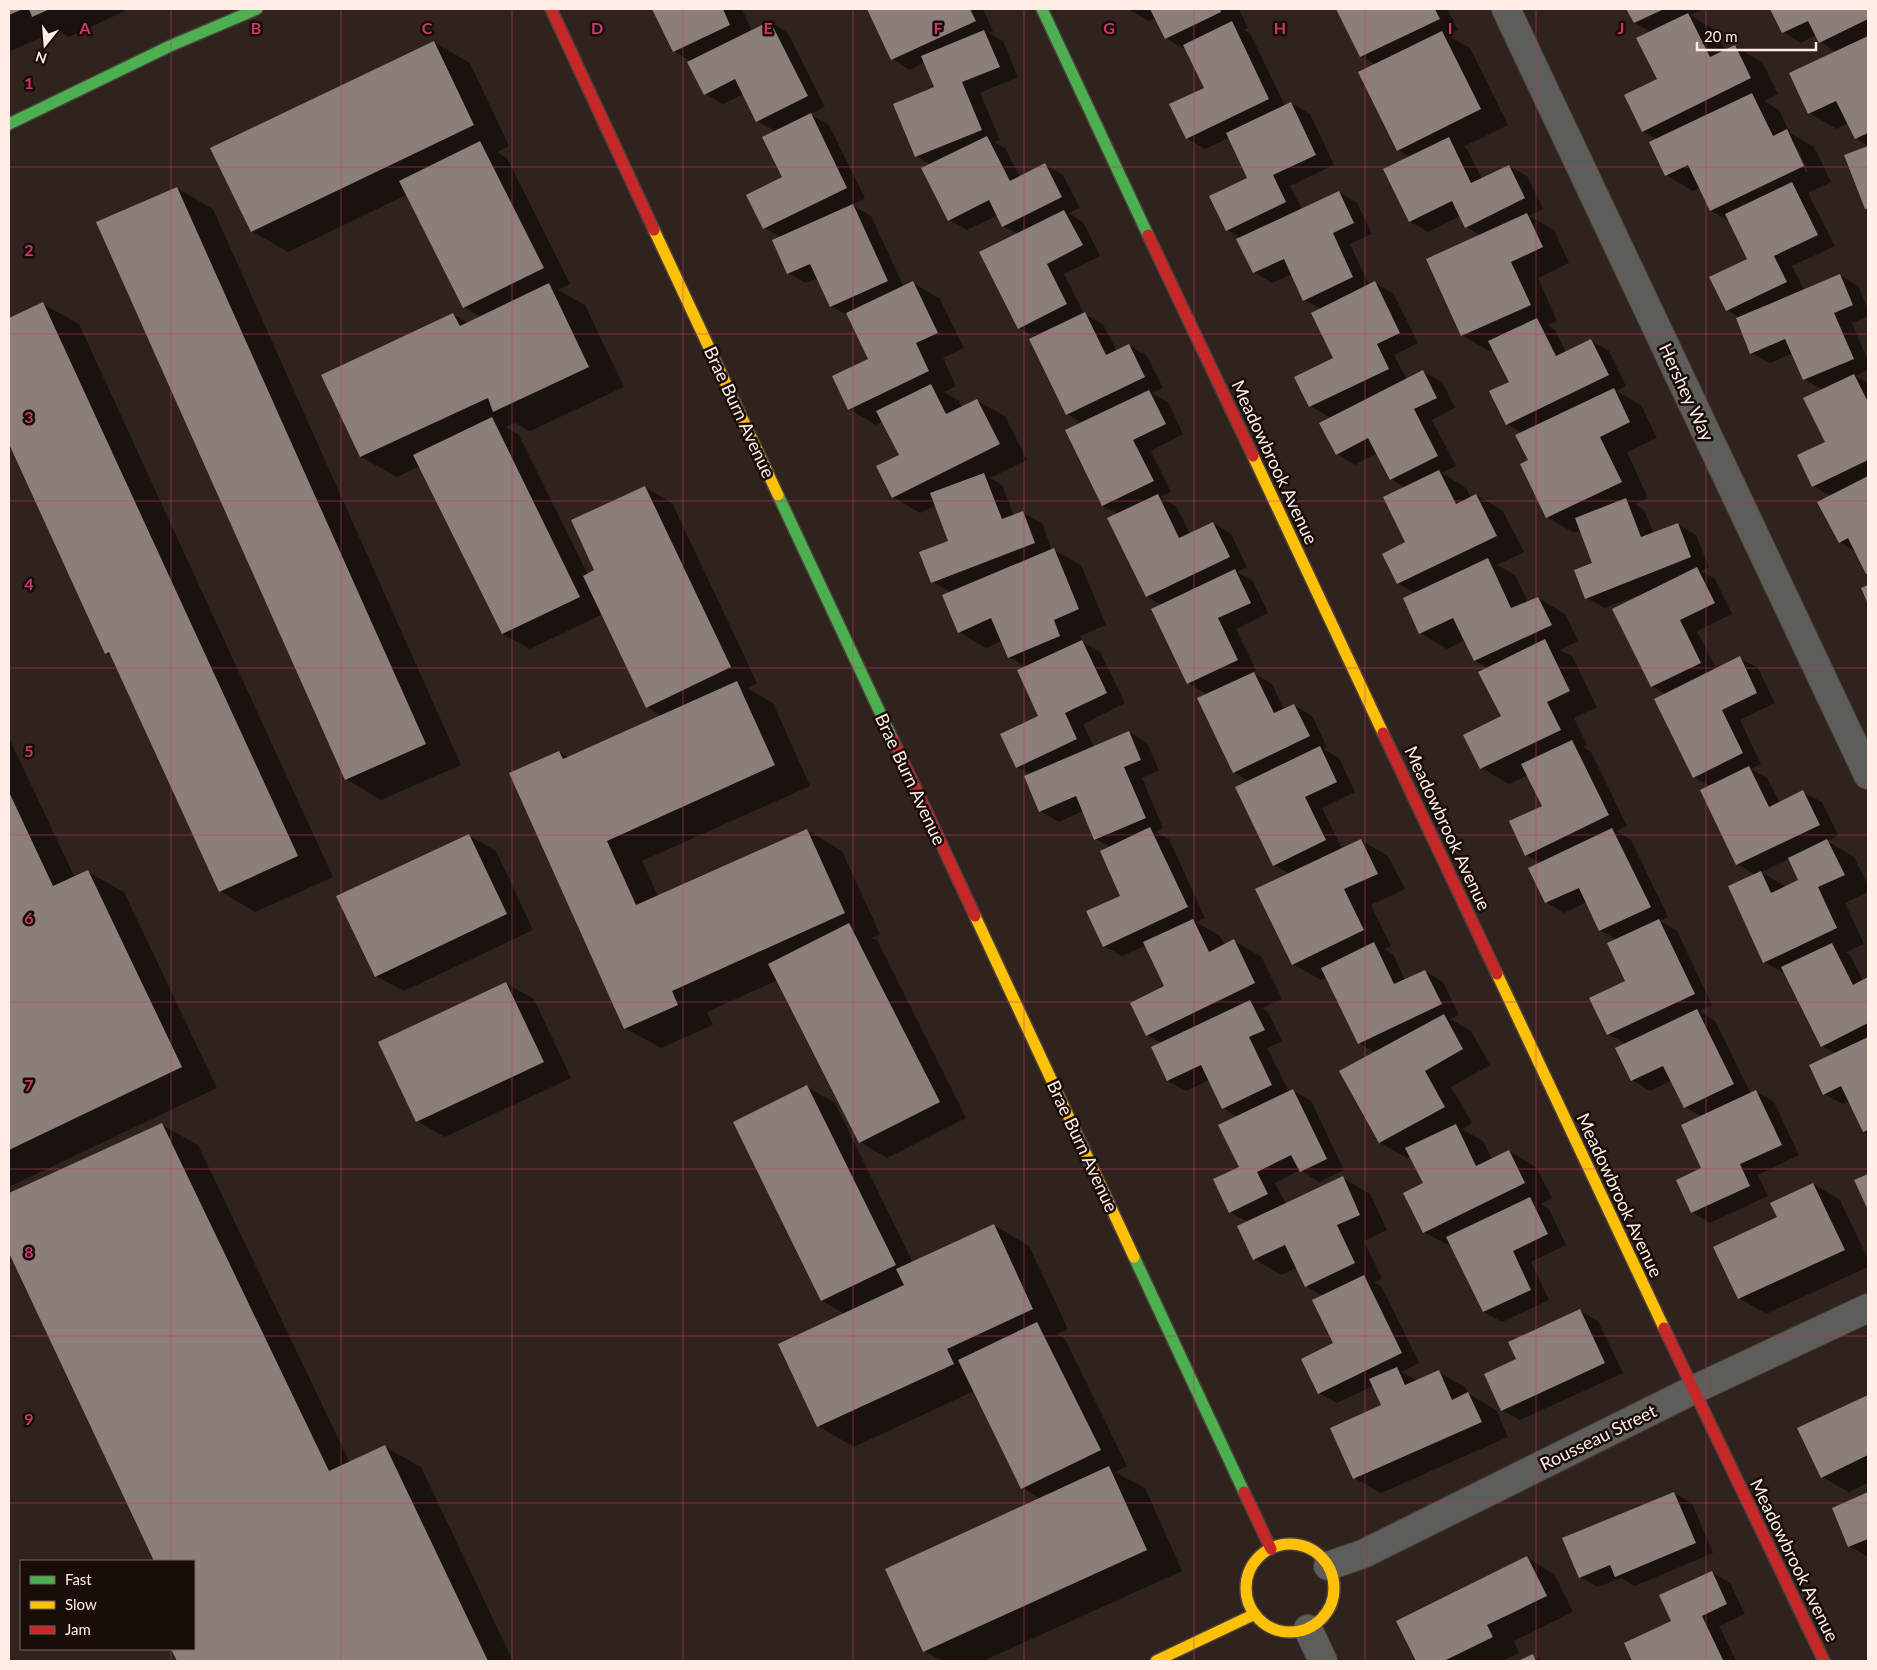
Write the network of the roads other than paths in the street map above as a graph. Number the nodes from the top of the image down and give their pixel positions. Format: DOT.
graph roads {
  1 [pos="257,9"];
  2 [pos="551,9"];
  3 [pos="1042,9"];
  4 [pos="1506,9"];
  5 [pos="9,124"];
  6 [pos="1868,775"];
  7 [pos="1868,1308"];
  8 [pos="1693,1390"];
  9 [pos="1271,1549"];
  10 [pos="1328,1566"];
  11 [pos="1255,1614"];
  12 [pos="1308,1629"];
  13 [pos="1156,1661"];
  14 [pos="1323,1661"];
  15 [pos="1824,1661"];
  1 -- 5 [label="street"];
  2 -- 9 [label="street, Brae Burn Avenue"];
  3 -- 8 [label="street, Meadowbrook Avenue"];
  4 -- 6 [label="street, Hershey Way"];
  7 -- 8 [label="street, Rousseau Street"];
  8 -- 10 [label="street, Rousseau Street"];
  8 -- 15 [label="street, Meadowbrook Avenue"];
  9 -- 10 [label="street"];
  9 -- 11 [label="street"];
  10 -- 12 [label="street"];
  11 -- 12 [label="street"];
  11 -- 13 [label="street"];
  12 -- 14 [label="street"];
}
